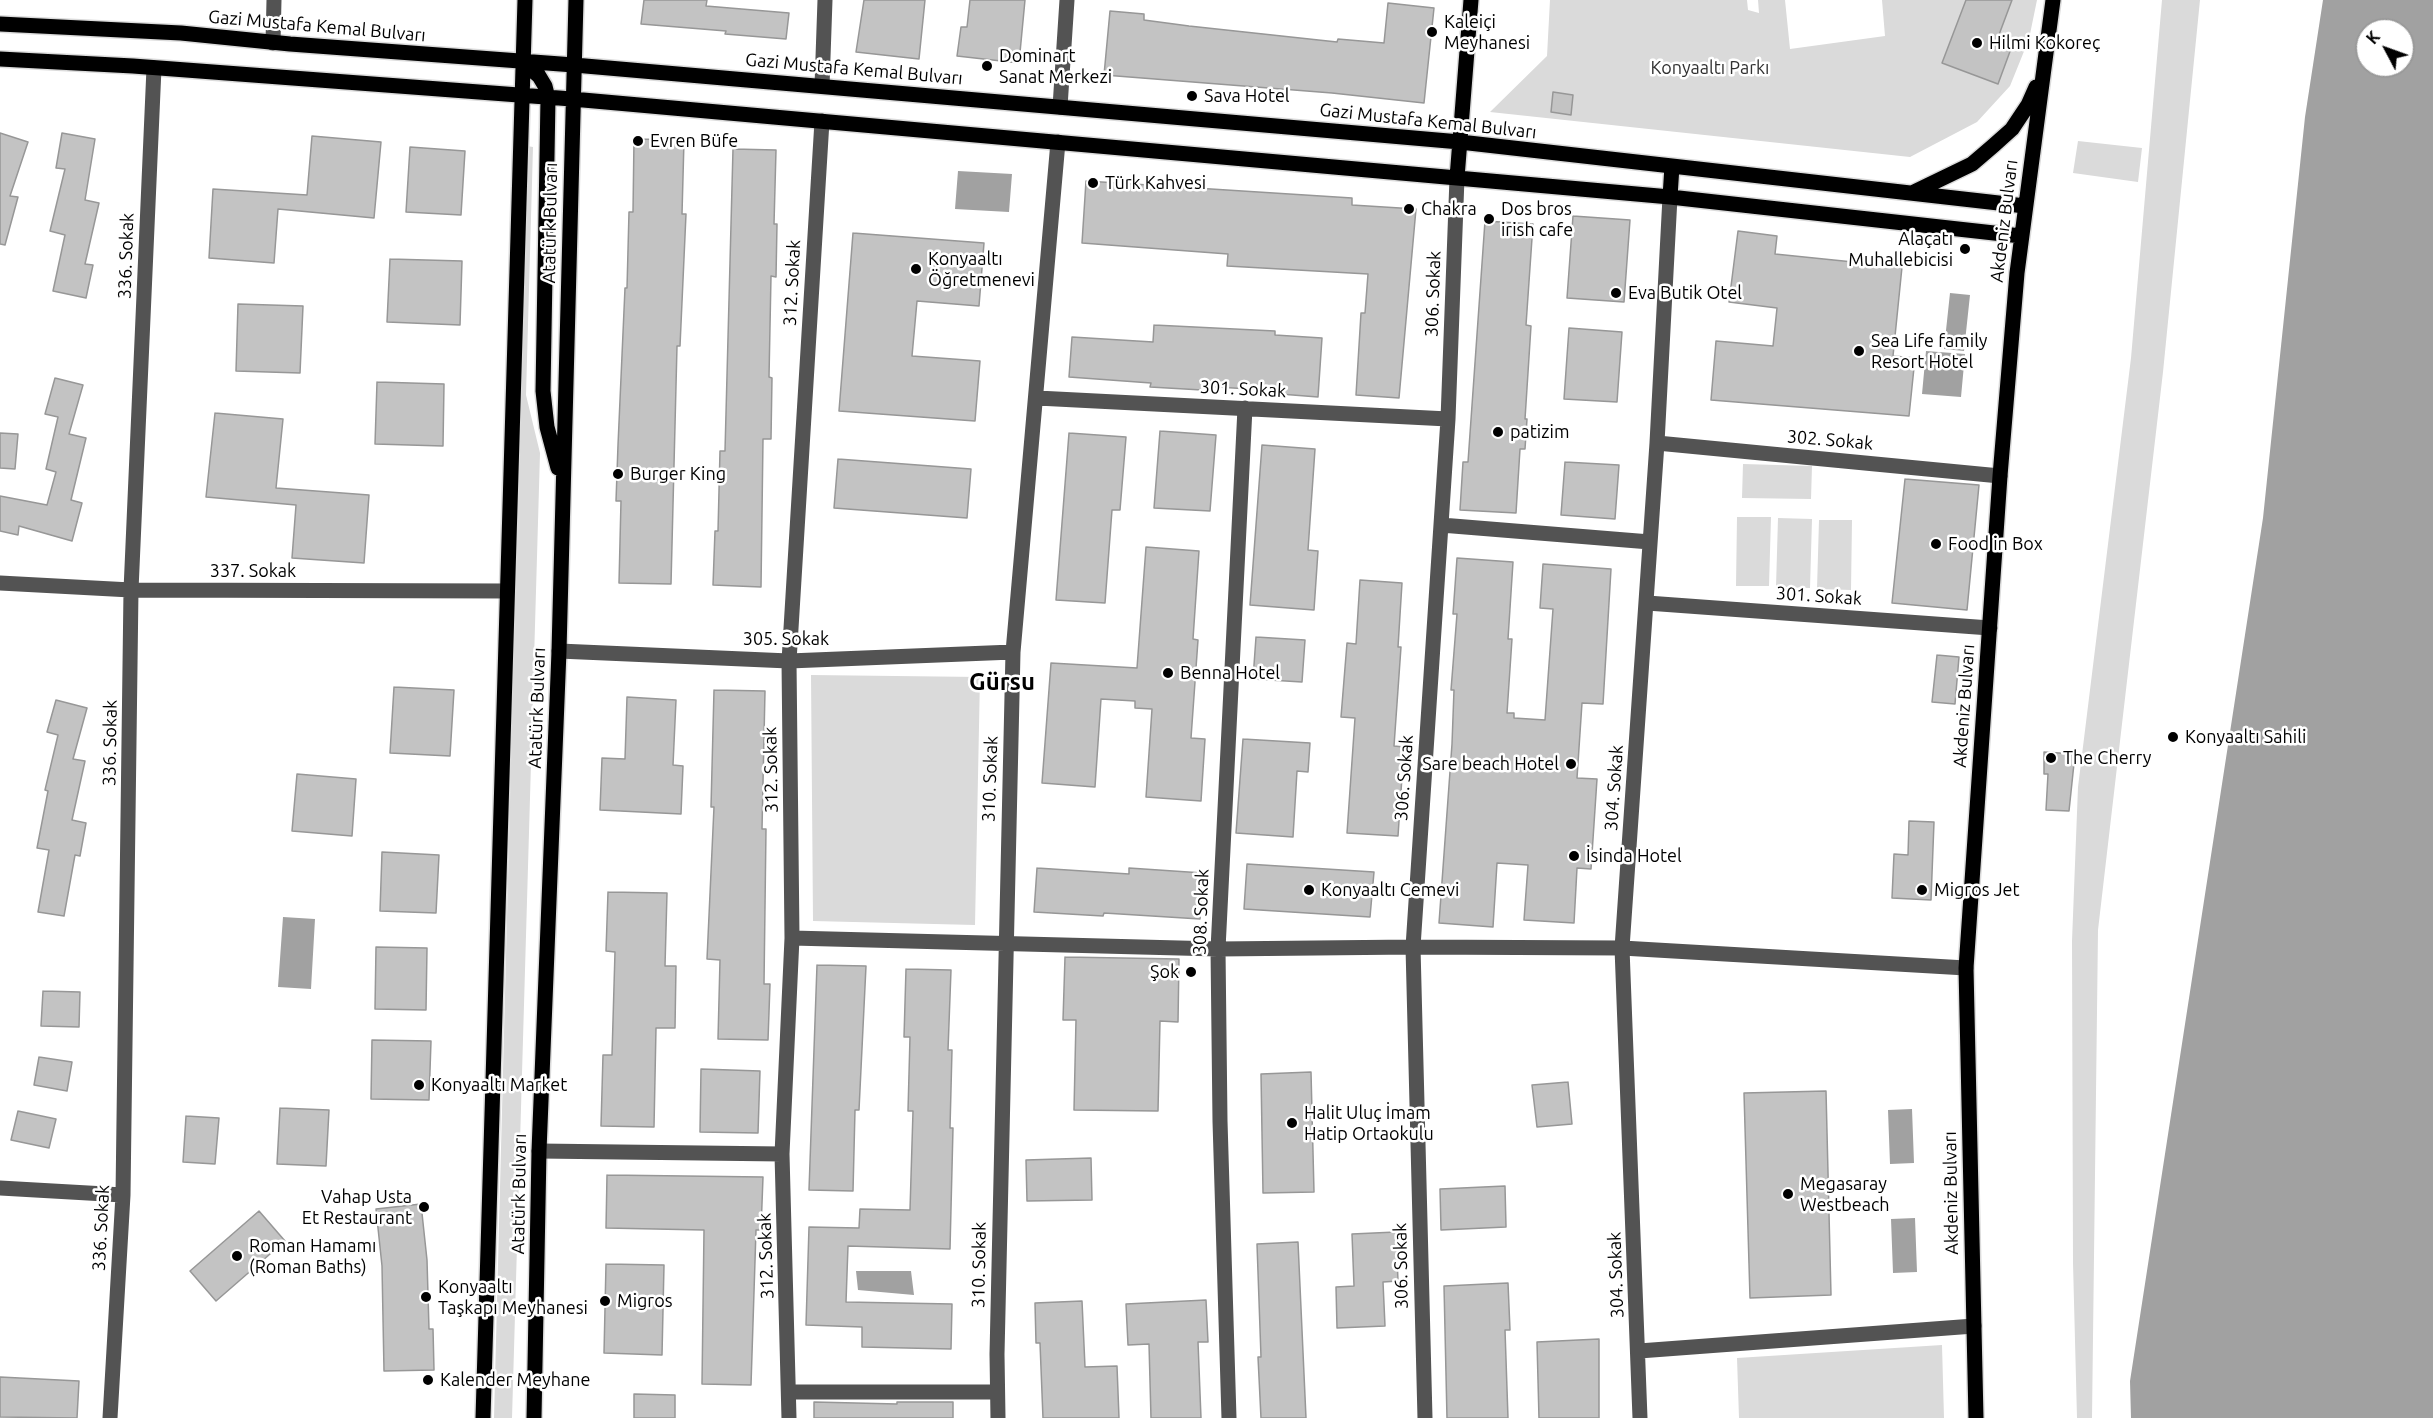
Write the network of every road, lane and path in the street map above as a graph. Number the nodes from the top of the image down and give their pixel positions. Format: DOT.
graph roads {
  1 [pos="274,0"];
  2 [pos="525,0"];
  3 [pos="576,0"];
  4 [pos="825,0"];
  5 [pos="1067,0"];
  6 [pos="1472,0"];
  7 [pos="2053,0"];
  8 [pos="0,24"];
  9 [pos="273,43"];
  10 [pos="0,59"];
  11 [pos="523,62"];
  12 [pos="574,65"];
  13 [pos="154,68"];
  14 [pos="2044,68"];
  15 [pos="822,86"];
  16 [pos="522,96"];
  17 [pos="548,98"];
  18 [pos="572,99"];
  19 [pos="1060,107"];
  20 [pos="822,121"];
  21 [pos="1058,142"];
  22 [pos="1460,142"];
  23 [pos="1672,166"];
  24 [pos="1457,178"];
  25 [pos="1911,193"];
  26 [pos="1670,197"];
  27 [pos="2025,206"];
  28 [pos="2021,236"];
  29 [pos="1037,398"];
  30 [pos="1245,408"];
  31 [pos="1448,419"];
  32 [pos="1657,443"];
  33 [pos="2000,476"];
  34 [pos="562,485"];
  35 [pos="1441,525"];
  36 [pos="1650,542"];
  37 [pos="0,583"];
  38 [pos="131,590"];
  39 [pos="507,591"];
  40 [pos="1647,603"];
  41 [pos="1990,628"];
  42 [pos="559,651"];
  43 [pos="1013,652"];
  44 [pos="789,661"];
  45 [pos="792,938"];
  46 [pos="1005,944"];
  47 [pos="1413,946"];
  48 [pos="1622,948"];
  49 [pos="1218,950"];
  50 [pos="1966,968"];
  51 [pos="539,1151"];
  52 [pos="782,1154"];
  53 [pos="0,1188"];
  54 [pos="123,1195"];
  55 [pos="1974,1326"];
  56 [pos="1639,1351"];
  57 [pos="789,1392"];
  58 [pos="997,1392"];
  59 [pos="110,1418"];
  60 [pos="483,1418"];
  61 [pos="534,1418"];
  62 [pos="789,1418"];
  63 [pos="998,1418"];
  64 [pos="1229,1418"];
  65 [pos="1425,1418"];
  66 [pos="1640,1418"];
  67 [pos="1976,1418"];
  1 -- 9 [label="street"];
  2 -- 11 [label="main road, Atatürk Bulvarı"];
  3 -- 12 [label="main road, Atatürk Bulvarı"];
  4 -- 15 [label="street"];
  5 -- 19 [label="street"];
  6 -- 22 [label="main road, 306. Sokak"];
  7 -- 14 [label="main road, Akdeniz Bulvarı"];
  8 -- 9 [label="main road, Gazi Mustafa Kemal Bulvarı"];
  9 -- 11 [label="main road, Gazi Mustafa Kemal Bulvarı"];
  10 -- 13 [label="main road"];
  11 -- 12 [label="main road, Gazi Mustafa Kemal Bulvarı"];
  11 -- 16 [label="main road, Atatürk Bulvarı"];
  11 -- 17 [label="main road"];
  12 -- 15 [label="main road, Gazi Mustafa Kemal Bulvarı"];
  12 -- 18 [label="main road, Atatürk Bulvarı"];
  13 -- 16 [label="main road"];
  13 -- 38 [label="street, 336. Sokak"];
  14 -- 25 [label="main road"];
  14 -- 27 [label="main road, Akdeniz Bulvarı"];
  15 -- 19 [label="main road, Gazi Mustafa Kemal Bulvarı"];
  16 -- 17 [label="main road"];
  16 -- 39 [label="main road, Atatürk Bulvarı"];
  17 -- 18 [label="main road"];
  17 -- 34 [label="main road"];
  18 -- 20 [label="main road"];
  18 -- 34 [label="main road, Atatürk Bulvarı"];
  19 -- 22 [label="main road, Gazi Mustafa Kemal Bulvarı"];
  20 -- 21 [label="main road"];
  20 -- 44 [label="street, 312. Sokak"];
  21 -- 24 [label="main road"];
  21 -- 29 [label="street, 310. Sokak"];
  22 -- 23 [label="main road, Gazi Mustafa Kemal Bulvarı"];
  22 -- 24 [label="main road, 306. Sokak"];
  23 -- 25 [label="main road, Gazi Mustafa Kemal Bulvarı"];
  23 -- 26 [label="main road"];
  24 -- 26 [label="main road"];
  24 -- 31 [label="street, 306. Sokak"];
  25 -- 27 [label="main road, Gazi Mustafa Kemal Bulvarı"];
  26 -- 28 [label="main road"];
  26 -- 32 [label="street, 304. Sokak"];
  27 -- 28 [label="main road, Akdeniz Bulvarı"];
  28 -- 33 [label="main road, Akdeniz Bulvarı"];
  29 -- 30 [label="street, 301. Sokak"];
  29 -- 43 [label="street, 310. Sokak"];
  30 -- 31 [label="street, 301. Sokak"];
  30 -- 49 [label="street, 308. Sokak"];
  31 -- 35 [label="street, 306. Sokak"];
  32 -- 33 [label="street, 302. Sokak"];
  32 -- 36 [label="street, 304. Sokak"];
  33 -- 41 [label="main road, Akdeniz Bulvarı"];
  34 -- 42 [label="main road, Atatürk Bulvarı"];
  35 -- 36 [label="street"];
  35 -- 47 [label="street, 306. Sokak"];
  36 -- 40 [label="street, 304. Sokak"];
  37 -- 38 [label="street, 337. Sokak"];
  38 -- 39 [label="street, 337. Sokak"];
  38 -- 54 [label="street, 336. Sokak"];
  39 -- 60 [label="main road, Atatürk Bulvarı"];
  40 -- 41 [label="street, 301. Sokak"];
  40 -- 48 [label="street, 304. Sokak"];
  41 -- 50 [label="main road, Akdeniz Bulvarı"];
  42 -- 44 [label="street, 305. Sokak"];
  42 -- 51 [label="main road, Atatürk Bulvarı"];
  43 -- 44 [label="street, 305. Sokak"];
  43 -- 46 [label="street, 310. Sokak"];
  44 -- 45 [label="street, 312. Sokak"];
  45 -- 46 [label="street"];
  45 -- 52 [label="street, 312. Sokak"];
  46 -- 49 [label="street"];
  46 -- 58 [label="street, 310. Sokak"];
  47 -- 48 [label="street"];
  47 -- 49 [label="street"];
  47 -- 65 [label="street, 306. Sokak"];
  48 -- 50 [label="street"];
  48 -- 56 [label="street, 304. Sokak"];
  49 -- 64 [label="street, 308. Sokak"];
  50 -- 55 [label="main road, Akdeniz Bulvarı"];
  51 -- 52 [label="street"];
  51 -- 61 [label="main road, Atatürk Bulvarı"];
  52 -- 57 [label="street, 312. Sokak"];
  53 -- 54 [label="street"];
  54 -- 59 [label="street, 336. Sokak"];
  55 -- 56 [label="street"];
  55 -- 67 [label="main road, Akdeniz Bulvarı"];
  56 -- 66 [label="street, 304. Sokak"];
  57 -- 58 [label="street"];
  57 -- 62 [label="street, 312. Sokak"];
  58 -- 63 [label="street, 310. Sokak"];
}
